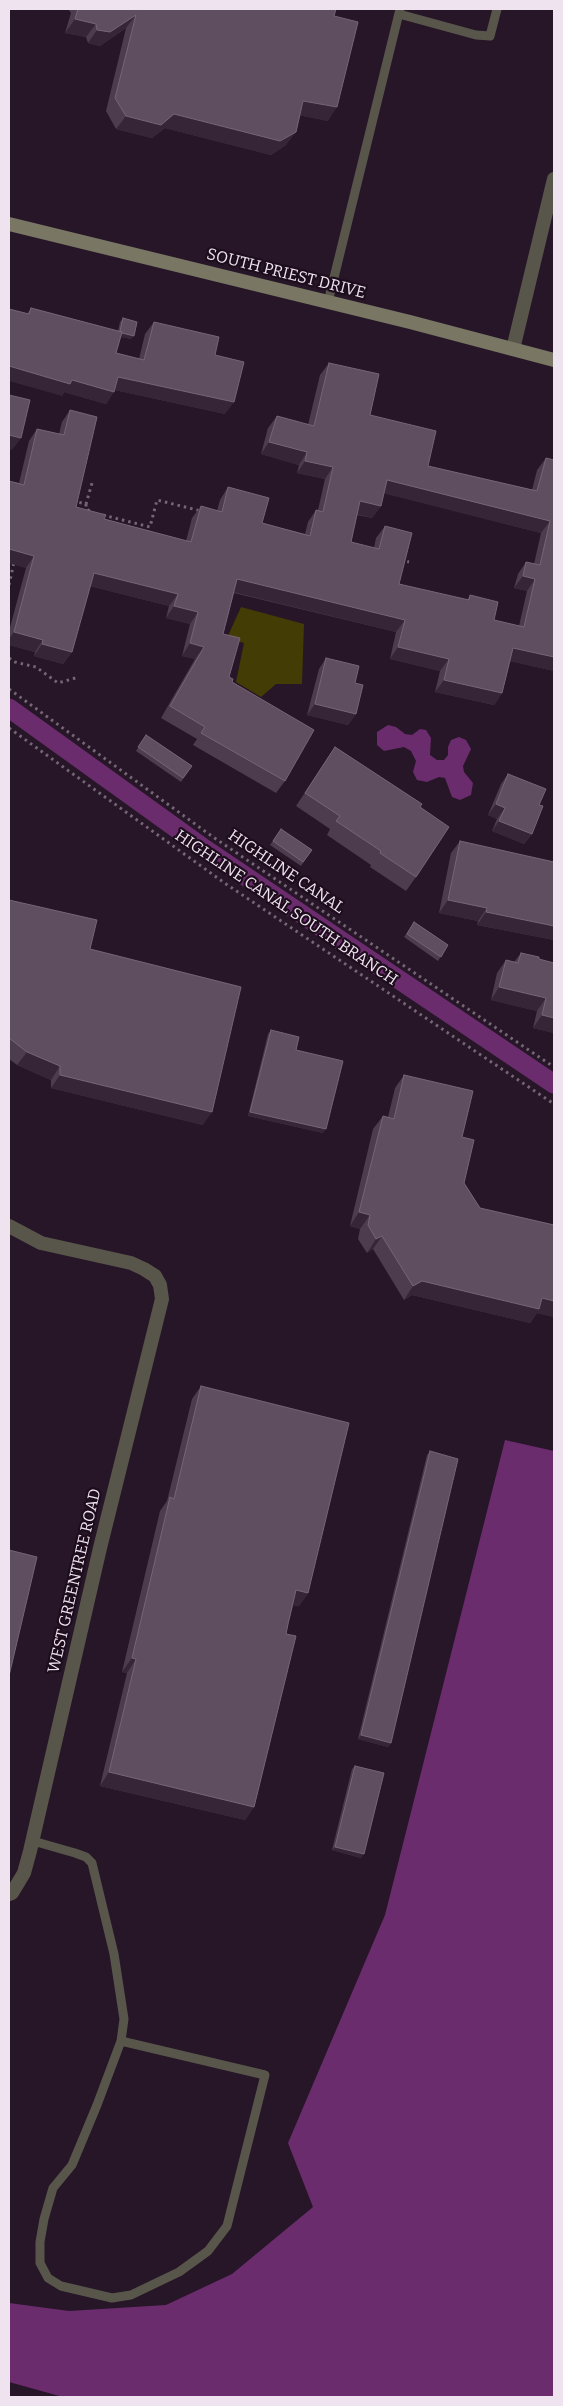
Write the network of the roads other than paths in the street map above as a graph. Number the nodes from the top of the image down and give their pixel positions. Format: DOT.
graph roads {
  1 [pos="497,9"];
  2 [pos="399,11"];
  3 [pos="554,179"];
  4 [pos="9,224"];
  5 [pos="328,302"];
  6 [pos="513,349"];
  7 [pos="554,360"];
  8 [pos="9,1226"];
  9 [pos="33,1841"];
  10 [pos="10,1894"];
  11 [pos="121,2042"];
  1 -- 2 [label="lane"];
  2 -- 5 [label="lane"];
  3 -- 6 [label="street"];
  4 -- 5 [label="main road, SOUTH PRIEST DRIVE"];
  5 -- 6 [label="main road, SOUTH PRIEST DRIVE"];
  6 -- 7 [label="main road, SOUTH PRIEST DRIVE"];
  8 -- 9 [label="street, WEST GREENTREE ROAD"];
  9 -- 10 [label="street, WEST GREENTREE ROAD"];
  9 -- 11 [label="lane"];
  11 -- 11 [label="lane"];
}
